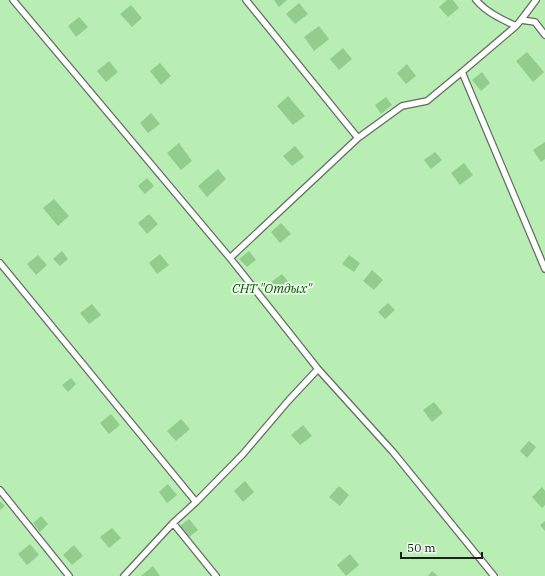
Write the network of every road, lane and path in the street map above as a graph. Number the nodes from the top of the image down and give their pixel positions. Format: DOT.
graph roads {
  1 [pos="13,0"];
  2 [pos="246,0"];
  3 [pos="476,0"];
  4 [pos="536,0"];
  5 [pos="521,20"];
  6 [pos="516,26"];
  7 [pos="545,35"];
  8 [pos="462,72"];
  9 [pos="358,138"];
  10 [pos="230,258"];
  11 [pos="0,263"];
  12 [pos="545,269"];
  13 [pos="318,369"];
  14 [pos="0,490"];
  15 [pos="196,502"];
  16 [pos="173,523"];
  17 [pos="69,576"];
  18 [pos="124,576"];
  19 [pos="216,576"];
  20 [pos="494,576"];
  1 -- 10 [label="lane"];
  2 -- 9 [label="lane"];
  3 -- 6 [label="lane"];
  4 -- 5 [label="lane"];
  5 -- 6 [label="lane"];
  5 -- 7 [label="lane"];
  6 -- 8 [label="lane"];
  8 -- 9 [label="lane"];
  8 -- 12 [label="lane"];
  9 -- 10 [label="lane"];
  10 -- 13 [label="lane"];
  11 -- 15 [label="lane"];
  13 -- 15 [label="lane"];
  13 -- 20 [label="lane"];
  14 -- 17 [label="lane"];
  15 -- 16 [label="lane"];
  16 -- 18 [label="lane"];
  16 -- 19 [label="lane"];
}
